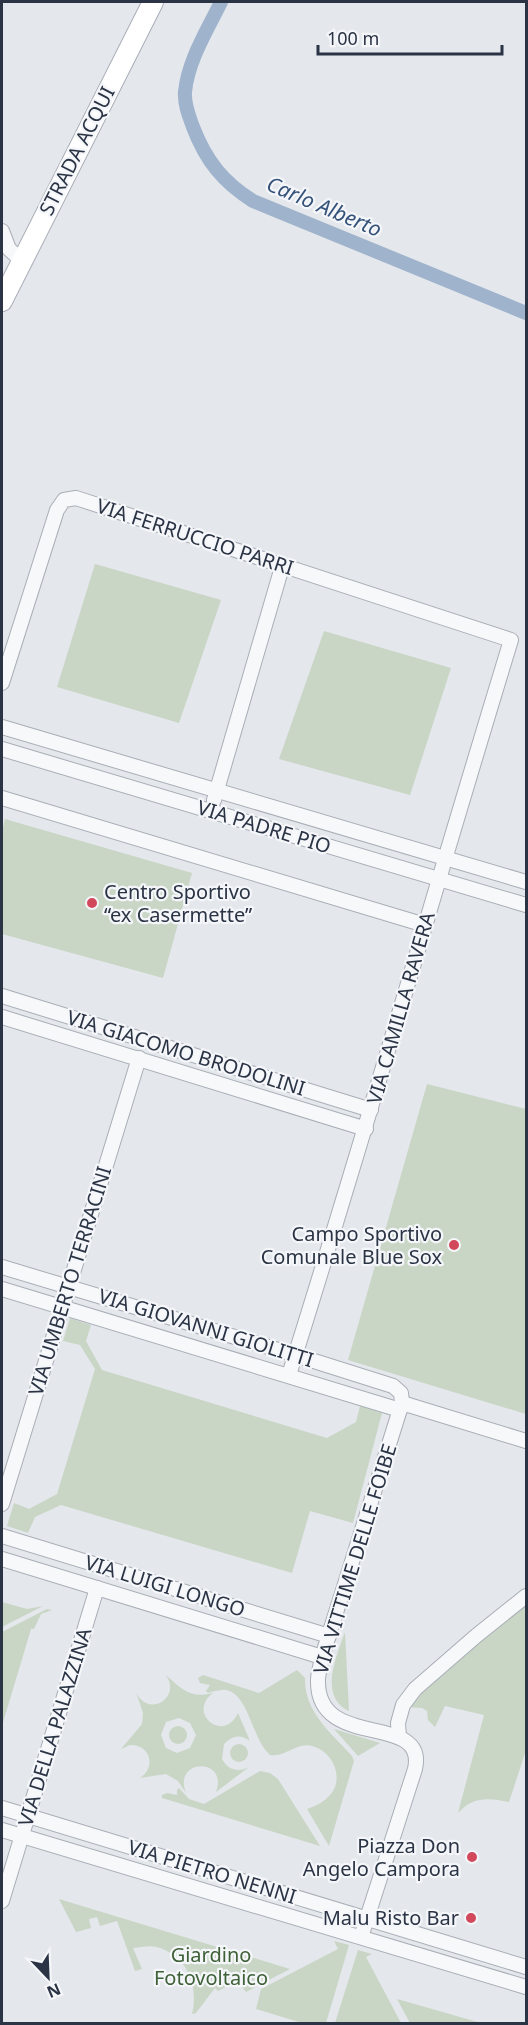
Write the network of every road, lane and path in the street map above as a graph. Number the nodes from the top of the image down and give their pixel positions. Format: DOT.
graph roads {
  1 [pos="153,2"];
  2 [pos="2,231"];
  3 [pos="22,261"];
  4 [pos="2,301"];
  5 [pos="282,567"];
  6 [pos="511,640"];
  7 [pos="2,683"];
  8 [pos="2,727"];
  9 [pos="2,749"];
  10 [pos="217,792"];
  11 [pos="2,798"];
  12 [pos="211,810"];
  13 [pos="444,858"];
  14 [pos="438,880"];
  15 [pos="526,882"];
  16 [pos="526,905"];
  17 [pos="425,925"];
  18 [pos="2,996"];
  19 [pos="2,1017"];
  20 [pos="139,1058"];
  21 [pos="371,1110"];
  22 [pos="366,1129"];
  23 [pos="2,1267"];
  24 [pos="68,1286"];
  25 [pos="2,1289"];
  26 [pos="62,1307"];
  27 [pos="295,1355"];
  28 [pos="289,1375"];
  29 [pos="401,1404"];
  30 [pos="526,1441"];
  31 [pos="2,1504"];
  32 [pos="2,1536"];
  33 [pos="2,1559"];
  34 [pos="97,1588"];
  35 [pos="526,1596"];
  36 [pos="329,1636"];
  37 [pos="322,1657"];
  38 [pos="399,1737"];
  39 [pos="2,1808"];
  40 [pos="28,1815"];
  41 [pos="2,1830"];
  42 [pos="22,1836"];
  43 [pos="2,1901"];
  44 [pos="366,1918"];
  45 [pos="361,1937"];
  46 [pos="526,1967"];
  47 [pos="526,1987"];
  1 -- 3 [label="street, STRADA ACQUI"];
  2 -- 3 [label="street"];
  3 -- 4 [label="street, STRADA ACQUI"];
  5 -- 6 [label="street, VIA FERRUCCIO PARRI"];
  5 -- 7 [label="street, VIA FERRUCCIO PARRI"];
  5 -- 10 [label="street"];
  6 -- 13 [label="street, VIA CAMILLA RAVERA"];
  8 -- 10 [label="street, VIA PADRE PIO"];
  9 -- 12 [label="street, VIA PADRE PIO"];
  10 -- 12 [label="street"];
  10 -- 13 [label="street, VIA PADRE PIO"];
  11 -- 17 [label="street"];
  12 -- 14 [label="street, VIA PADRE PIO"];
  13 -- 14 [label="street, VIA CAMILLA RAVERA"];
  13 -- 15 [label="street, VIA PADRE PIO"];
  14 -- 16 [label="street, VIA PADRE PIO"];
  14 -- 17 [label="street, VIA CAMILLA RAVERA"];
  17 -- 21 [label="street, VIA CAMILLA RAVERA"];
  18 -- 21 [label="street, VIA GIACOMO BRODOLINI"];
  19 -- 20 [label="street, VIA GIACOMO BRODOLINI"];
  20 -- 22 [label="street, VIA GIACOMO BRODOLINI"];
  20 -- 24 [label="street, VIA UMBERTO TERRACINI"];
  21 -- 22 [label="street, VIA CAMILLA RAVERA"];
  22 -- 27 [label="street, VIA CAMILLA RAVERA"];
  23 -- 24 [label="street, VIA GIOVANNI GIOLITTI"];
  24 -- 26 [label="street, VIA UMBERTO TERRACINI"];
  24 -- 27 [label="street, VIA GIOVANNI GIOLITTI"];
  25 -- 26 [label="street, VIA GIOVANNI GIOLITTI"];
  26 -- 28 [label="street, VIA GIOVANNI GIOLITTI"];
  26 -- 31 [label="street, VIA UMBERTO TERRACINI"];
  27 -- 28 [label="street, VIA CAMILLA RAVERA"];
  27 -- 29 [label="street, VIA GIOVANNI GIOLITTI"];
  28 -- 29 [label="street, VIA GIOVANNI GIOLITTI"];
  29 -- 30 [label="street, VIA GIOVANNI GIOLITTI"];
  29 -- 36 [label="street, VIA VITTIME DELLE FOIBE"];
  32 -- 36 [label="street, VIA LUIGI LONGO"];
  33 -- 34 [label="street, VIA LUIGI LONGO"];
  34 -- 37 [label="street, VIA LUIGI LONGO"];
  34 -- 40 [label="street, VIA DELLA PALAZZINA"];
  35 -- 38 [label="street"];
  36 -- 37 [label="street, VIA VITTIME DELLE FOIBE"];
  37 -- 38 [label="street, VIA VITTIME DELLE FOIBE"];
  38 -- 44 [label="street"];
  39 -- 40 [label="street, VIA PIETRO NENNI"];
  40 -- 42 [label="street, VIA DELLA PALAZZINA"];
  40 -- 44 [label="street, VIA PIETRO NENNI"];
  41 -- 42 [label="street, VIA PIETRO NENNI"];
  42 -- 43 [label="street, VIA DELLA PALAZZINA"];
  42 -- 45 [label="street, VIA PIETRO NENNI"];
  44 -- 45 [label="street"];
  44 -- 46 [label="street, VIA PIETRO NENNI"];
  45 -- 47 [label="street, VIA PIETRO NENNI"];
}
